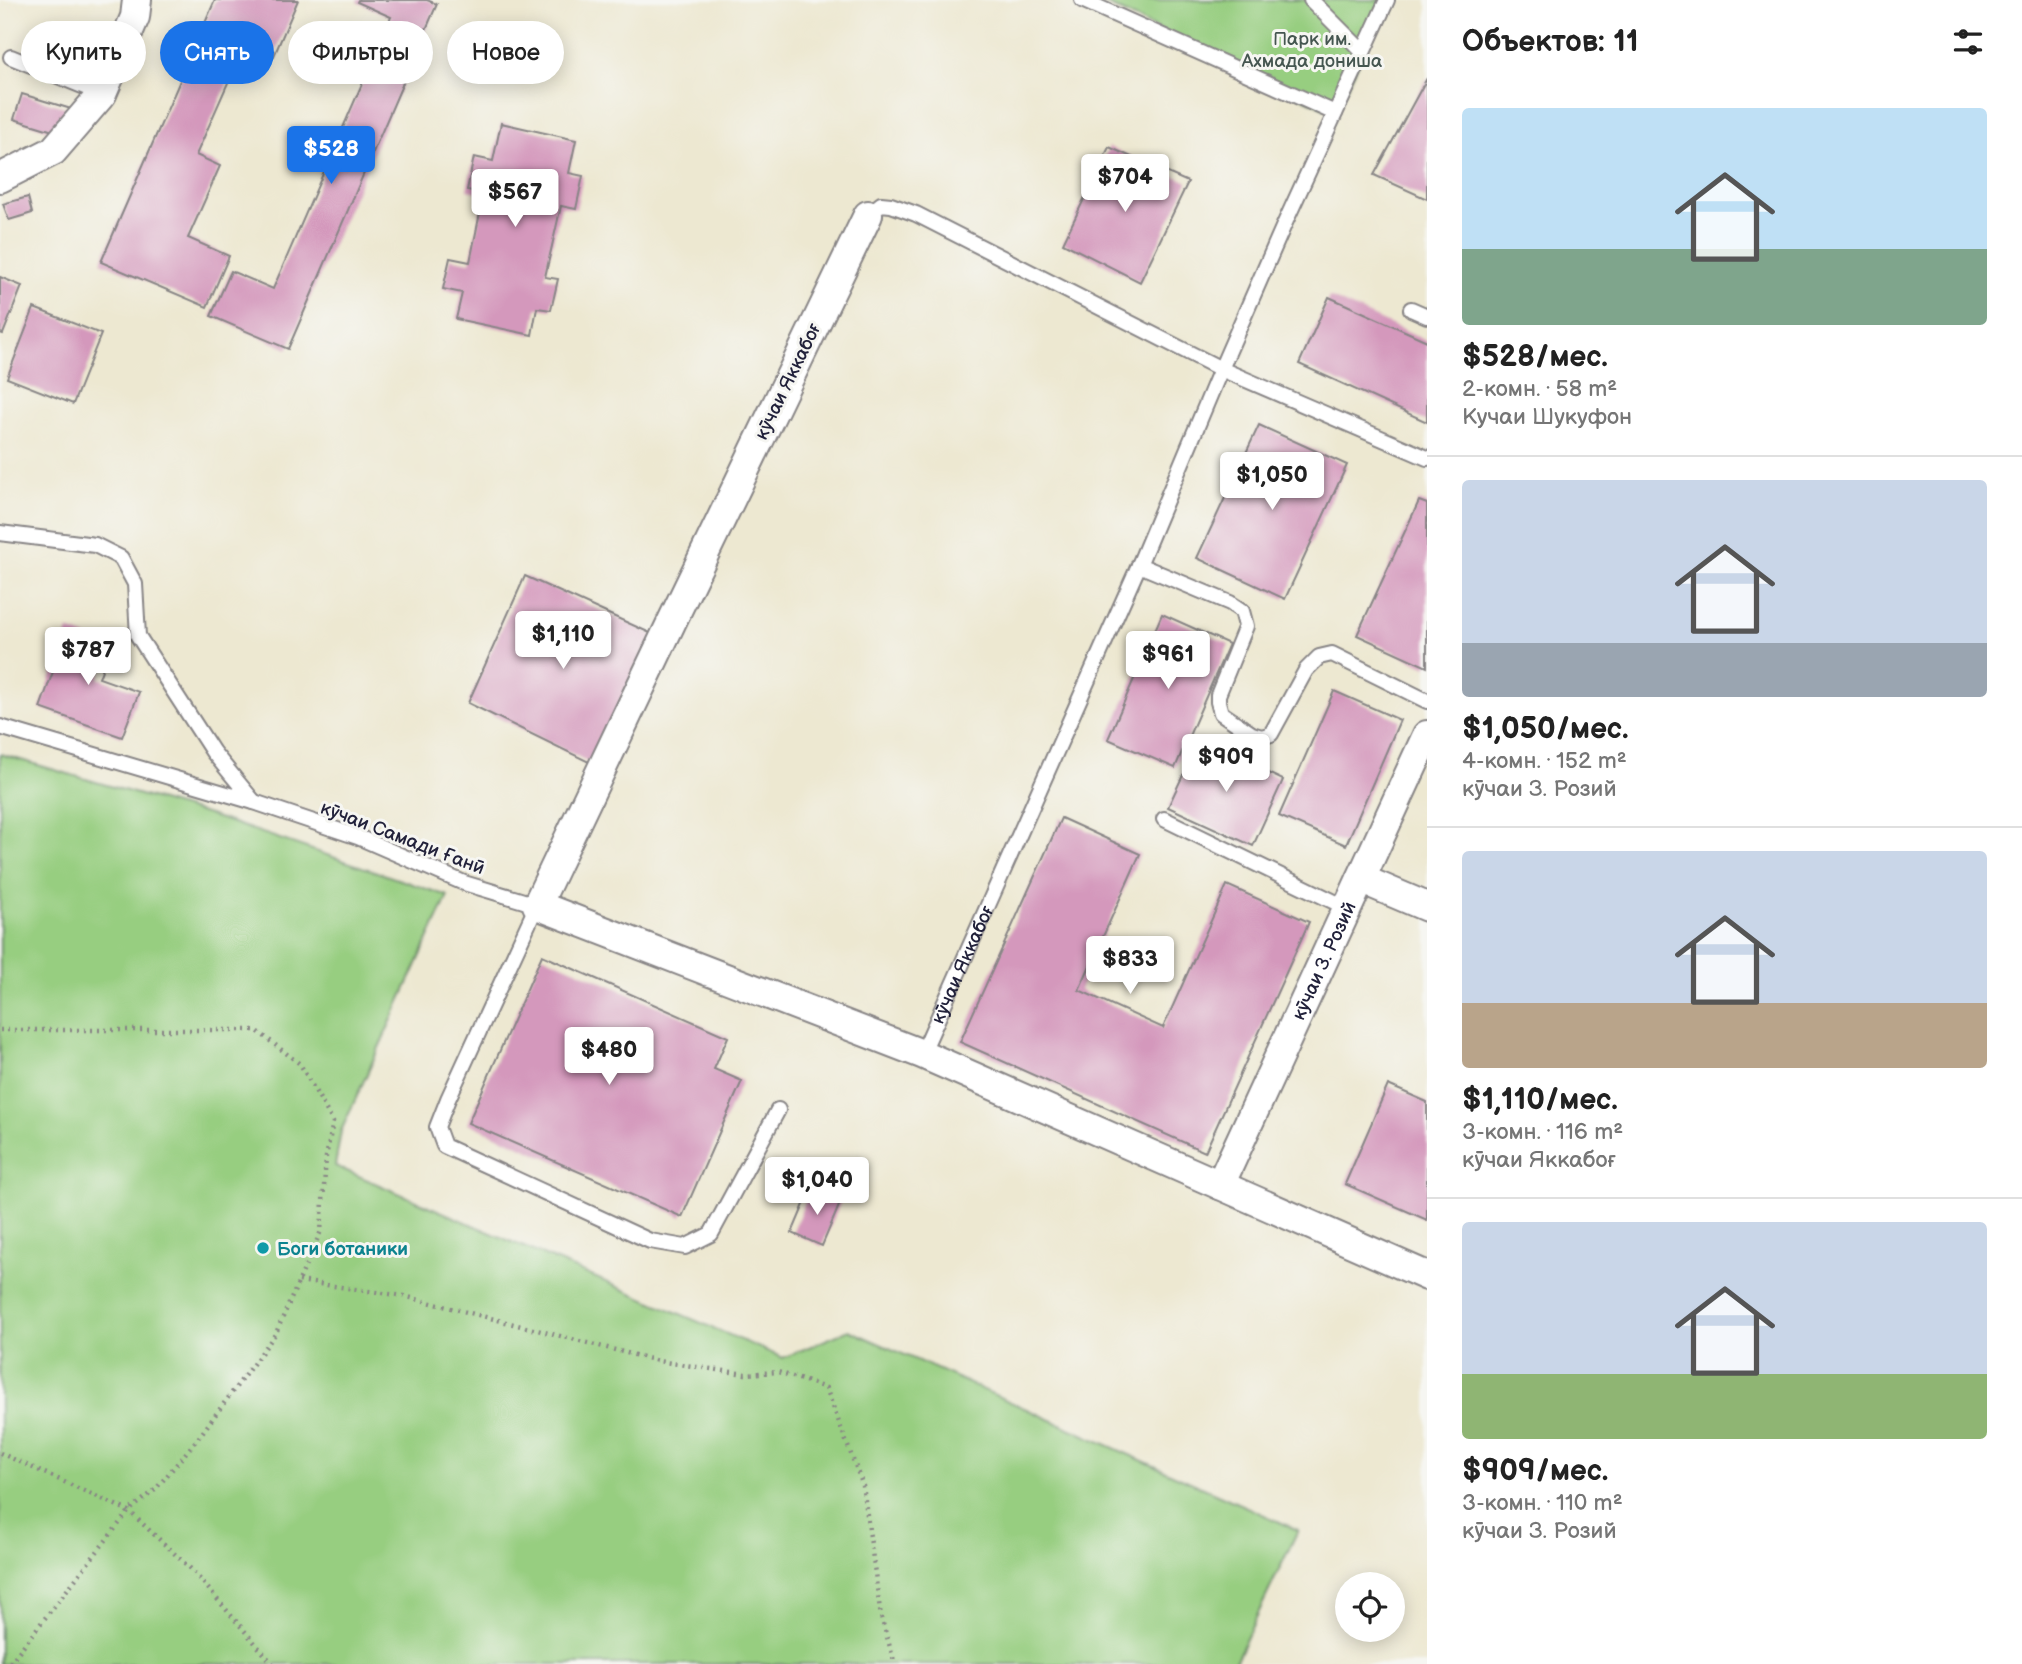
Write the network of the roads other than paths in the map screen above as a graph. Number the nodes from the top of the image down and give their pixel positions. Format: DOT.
graph roads {
  1 [pos="137,0"];
  2 [pos="1082,0"];
  3 [pos="1311,0"];
  4 [pos="1387,0"];
  5 [pos="1363,52"];
  6 [pos="11,57"];
  7 [pos="102,94"];
  8 [pos="1335,113"];
  9 [pos="0,178"];
  10 [pos="868,215"];
  11 [pos="1410,309"];
  12 [pos="1427,316"];
  13 [pos="1221,369"];
  14 [pos="1427,458"];
  15 [pos="0,533"];
  16 [pos="1139,565"];
  17 [pos="1427,701"];
  18 [pos="0,727"];
  19 [pos="1427,735"];
  20 [pos="254,802"];
  21 [pos="1164,819"];
  22 [pos="1361,879"];
  23 [pos="537,905"];
  24 [pos="1427,907"];
  25 [pos="1347,908"];
  26 [pos="922,1054"];
  27 [pos="778,1110"];
  28 [pos="1220,1185"];
  29 [pos="1427,1276"];
  1 -- 7 [label="street"];
  2 -- 8 [label="lane"];
  3 -- 5 [label="lane"];
  4 -- 5 [label="lane, кӯчаи Яккабоғ"];
  5 -- 8 [label="lane, кӯчаи Яккабоғ"];
  6 -- 7 [label="lane"];
  7 -- 9 [label="street"];
  8 -- 13 [label="lane, кӯчаи Яккабоғ"];
  10 -- 13 [label="lane, кӯчаи Яккабоғ"];
  10 -- 23 [label="street, кӯчаи Яккабоғ"];
  11 -- 12 [label="lane"];
  13 -- 14 [label="lane, кӯчаи Яккабоғ"];
  13 -- 16 [label="lane, кӯчаи Яккабоғ"];
  15 -- 20 [label="lane"];
  16 -- 17 [label="lane"];
  16 -- 26 [label="lane, кӯчаи Яккабоғ"];
  18 -- 20 [label="lane, кӯчаи Самади Ғанӣ"];
  19 -- 22 [label="street, кӯчаи З. Розий"];
  20 -- 23 [label="lane, кӯчаи Самади Ғанӣ"];
  21 -- 25 [label="lane"];
  22 -- 24 [label="street"];
  22 -- 25 [label="street, кӯчаи З. Розий"];
  23 -- 26 [label="street"];
  23 -- 27 [label="lane"];
  25 -- 28 [label="street, кӯчаи З. Розий"];
  26 -- 28 [label="street"];
  28 -- 29 [label="street"];
}
